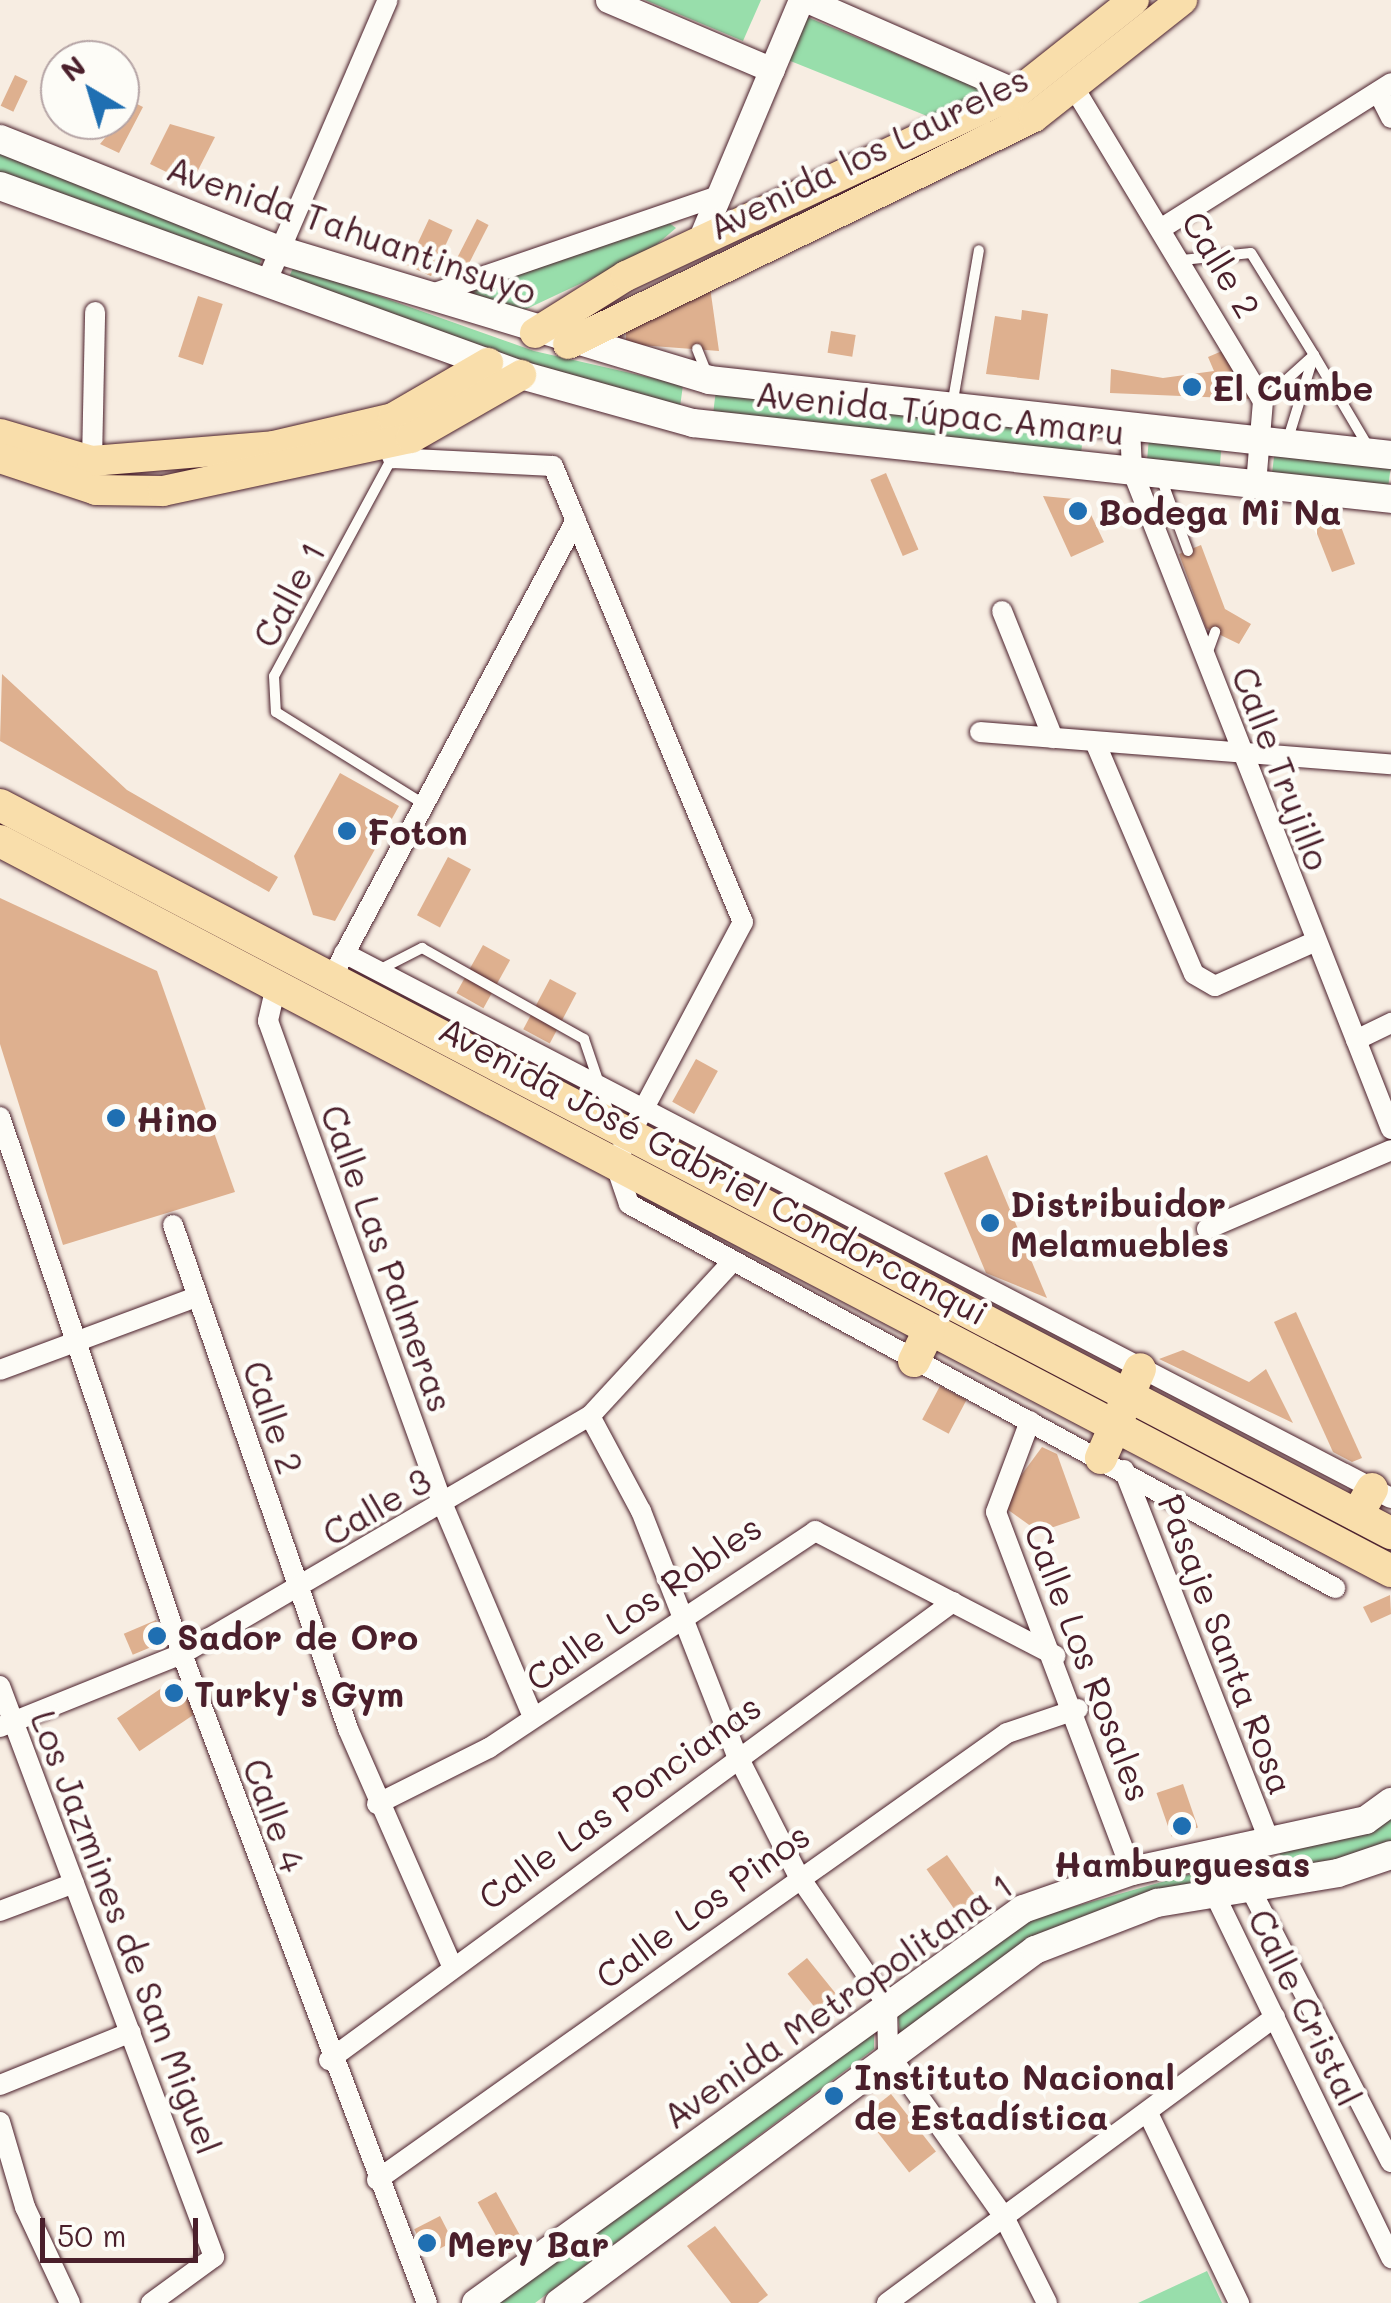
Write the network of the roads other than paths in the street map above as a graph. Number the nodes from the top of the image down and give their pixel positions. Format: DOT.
graph roads {
  1 [pos="388,0"];
  2 [pos="608,0"];
  3 [pos="804,0"];
  4 [pos="1134,0"];
  5 [pos="1182,0"];
  6 [pos="772,70"];
  7 [pos="1384,87"];
  8 [pos="1076,91"];
  9 [pos="1018,92"];
  10 [pos="1391,118"];
  11 [pos="0,140"];
  12 [pos="0,186"];
  13 [pos="721,195"];
  14 [pos="1162,228"];
  15 [pos="700,240"];
  16 [pos="279,250"];
  17 [pos="979,250"];
  18 [pos="1182,260"];
  19 [pos="266,284"];
  20 [pos="424,296"];
  21 [pos="94,312"];
  22 [pos="535,333"];
  23 [pos="568,344"];
  24 [pos="697,349"];
  25 [pos="1314,356"];
  26 [pos="488,363"];
  27 [pos="521,376"];
  28 [pos="709,380"];
  29 [pos="1263,401"];
  30 [pos="952,408"];
  31 [pos="693,423"];
  32 [pos="1130,428"];
  33 [pos="0,434"];
  34 [pos="1276,442"];
  35 [pos="389,451"];
  36 [pos="1381,454"];
  37 [pos="0,458"];
  38 [pos="92,461"];
  39 [pos="1146,472"];
  40 [pos="1256,485"];
  41 [pos="1391,499"];
  42 [pos="576,520"];
  43 [pos="1157,536"];
  44 [pos="1002,611"];
  45 [pos="1215,632"];
  46 [pos="1205,659"];
  47 [pos="980,732"];
  48 [pos="1053,738"];
  49 [pos="1095,742"];
  50 [pos="1239,748"];
  51 [pos="1391,764"];
  52 [pos="424,804"];
  53 [pos="0,805"];
  54 [pos="0,840"];
  55 [pos="1314,942"];
  56 [pos="379,970"];
  57 [pos="334,981"];
  58 [pos="276,986"];
  59 [pos="1391,1023"];
  60 [pos="1356,1040"];
  61 [pos="596,1078"];
  62 [pos="646,1104"];
  63 [pos="0,1117"];
  64 [pos="1391,1128"];
  65 [pos="619,1141"];
  66 [pos="1391,1150"];
  67 [pos="6,1154"];
  68 [pos="173,1224"];
  69 [pos="1207,1228"];
  70 [pos="731,1262"];
  71 [pos="196,1297"];
  72 [pos="929,1330"];
  73 [pos="73,1342"];
  74 [pos="914,1361"];
  75 [pos="0,1370"];
  76 [pos="1134,1382"];
  77 [pos="590,1416"];
  78 [pos="1030,1421"];
  79 [pos="1115,1426"];
  80 [pos="1112,1464"];
  81 [pos="1373,1501"];
  82 [pos="443,1505"];
  83 [pos="1391,1533"];
  84 [pos="1391,1571"];
  85 [pos="296,1588"];
  86 [pos="1335,1588"];
  87 [pos="953,1602"];
  88 [pos="682,1614"];
  89 [pos="182,1654"];
  90 [pos="1056,1656"];
  91 [pos="0,1686"];
  92 [pos="1078,1709"];
  93 [pos="533,1717"];
  94 [pos="6,1725"];
  95 [pos="736,1754"];
  96 [pos="1391,1802"];
  97 [pos="376,1804"];
  98 [pos="1270,1842"];
  99 [pos="1391,1855"];
  100 [pos="1132,1871"];
  101 [pos="798,1874"];
  102 [pos="74,1883"];
  103 [pos="1250,1888"];
  104 [pos="1214,1893"];
  105 [pos="0,1911"];
  106 [pos="1274,1935"];
  107 [pos="1241,1950"];
  108 [pos="450,1964"];
  109 [pos="887,2004"];
  110 [pos="1275,2017"];
  111 [pos="131,2032"];
  112 [pos="888,2053"];
  113 [pos="329,2060"];
  114 [pos="0,2085"];
  115 [pos="1148,2113"];
  116 [pos="0,2122"];
  117 [pos="1391,2162"];
  118 [pos="377,2180"];
  119 [pos="1004,2217"];
  120 [pos="1391,2258"];
  121 [pos="70,2303"];
  122 [pos="150,2303"];
  123 [pos="427,2303"];
  124 [pos="476,2303"];
  125 [pos="559,2303"];
  126 [pos="887,2303"];
  127 [pos="1047,2303"];
  128 [pos="1239,2303"];
  1 -- 16 [label="street"];
  2 -- 6 [label="street"];
  3 -- 6 [label="street"];
  3 -- 9 [label="street"];
  4 -- 9 [label="main road, Avenida los Laureles"];
  5 -- 8 [label="main road, Avenida los Laureles"];
  6 -- 13 [label="street"];
  7 -- 10 [label="street"];
  7 -- 14 [label="street"];
  8 -- 14 [label="street, Calle 2"];
  8 -- 23 [label="main road, Avenida los Laureles"];
  9 -- 15 [label="main road, Avenida los Laureles"];
  11 -- 16 [label="main road, Avenida Tahuantinsuyo"];
  12 -- 19 [label="main road"];
  13 -- 15 [label="street"];
  13 -- 20 [label="street"];
  14 -- 18 [label="street, Calle 2"];
  15 -- 22 [label="main road, Avenida los Laureles"];
  16 -- 19 [label="street"];
  16 -- 20 [label="main road, Avenida Tahuantinsuyo"];
  17 -- 30 [label="lane"];
  18 -- 25 [label="lane"];
  18 -- 29 [label="street, Calle 2"];
  19 -- 26 [label="main road"];
  20 -- 22 [label="main road, Avenida Tahuantinsuyo"];
  21 -- 38 [label="street"];
  22 -- 23 [label="main road, Avenida Tahuantinsuyo"];
  23 -- 28 [label="main road, Avenida Túpac Amaru"];
  24 -- 28 [label="lane"];
  25 -- 29 [label="lane"];
  25 -- 34 [label="lane"];
  25 -- 36 [label="lane"];
  26 -- 27 [label="main road, Avenida Túpac Amaru"];
  26 -- 38 [label="main road"];
  27 -- 31 [label="main road, Avenida Túpac Amaru"];
  27 -- 35 [label="main road"];
  28 -- 30 [label="main road, Avenida Túpac Amaru"];
  28 -- 31 [label="main road"];
  29 -- 34 [label="street, Calle 2"];
  30 -- 32 [label="main road, Avenida Túpac Amaru"];
  31 -- 39 [label="main road, Avenida Túpac Amaru"];
  32 -- 34 [label="main road, Avenida Túpac Amaru"];
  32 -- 39 [label="street, Calle Trujillo"];
  33 -- 38 [label="main road"];
  34 -- 36 [label="main road, Avenida Túpac Amaru"];
  34 -- 40 [label="street, Calle 2"];
  35 -- 37 [label="main road"];
  35 -- 42 [label="street"];
  35 -- 52 [label="lane, Calle 1"];
  39 -- 40 [label="main road, Avenida Túpac Amaru"];
  39 -- 43 [label="street, Calle Trujillo"];
  39 -- 43 [label="lane"];
  40 -- 41 [label="main road, Avenida Túpac Amaru"];
  42 -- 52 [label="street"];
  42 -- 62 [label="street"];
  43 -- 46 [label="street, Calle Trujillo"];
  44 -- 48 [label="street"];
  45 -- 46 [label="lane"];
  46 -- 50 [label="street, Calle Trujillo"];
  47 -- 48 [label="street"];
  48 -- 49 [label="street"];
  49 -- 50 [label="street"];
  49 -- 55 [label="street"];
  50 -- 51 [label="street"];
  50 -- 55 [label="street, Calle Trujillo"];
  52 -- 57 [label="street"];
  53 -- 57 [label="highway, Avenida José Gabriel Condorcanqui"];
  54 -- 58 [label="highway, Avenida José Gabriel Condorcanqui"];
  55 -- 60 [label="street, Calle Trujillo"];
  56 -- 57 [label="street"];
  56 -- 57 [label="lane"];
  56 -- 61 [label="street"];
  56 -- 61 [label="lane"];
  57 -- 58 [label="highway, Avenida José Gabriel Condorcanqui"];
  57 -- 65 [label="highway, Avenida José Gabriel Condorcanqui"];
  58 -- 82 [label="street, Calle Las Palmeras"];
  59 -- 60 [label="street"];
  60 -- 64 [label="street, Calle Trujillo"];
  61 -- 62 [label="street"];
  61 -- 65 [label="lane"];
  62 -- 65 [label="street"];
  62 -- 76 [label="street"];
  63 -- 67 [label="street, Calle 4"];
  65 -- 70 [label="street"];
  65 -- 72 [label="highway, Avenida José Gabriel Condorcanqui"];
  65 -- 76 [label="highway, Avenida José Gabriel Condorcanqui"];
  66 -- 69 [label="street"];
  67 -- 73 [label="street, Calle 4"];
  68 -- 71 [label="street, Calle 2"];
  70 -- 74 [label="street"];
  70 -- 77 [label="street, Calle 3"];
  71 -- 73 [label="street"];
  71 -- 85 [label="street, Calle 2"];
  72 -- 74 [label="highway"];
  72 -- 79 [label="highway, Avenida José Gabriel Condorcanqui"];
  73 -- 75 [label="street"];
  73 -- 89 [label="street, Calle 4"];
  74 -- 78 [label="street"];
  76 -- 79 [label="highway"];
  76 -- 81 [label="highway, Avenida José Gabriel Condorcanqui"];
  77 -- 82 [label="street, Calle 3"];
  77 -- 88 [label="street"];
  78 -- 80 [label="street"];
  78 -- 90 [label="street, Calle Los Rosales"];
  79 -- 80 [label="highway"];
  79 -- 84 [label="highway, Avenida José Gabriel Condorcanqui"];
  80 -- 86 [label="street"];
  80 -- 98 [label="street, Pasaje Santa Rosa"];
  81 -- 83 [label="highway, Avenida José Gabriel Condorcanqui"];
  82 -- 85 [label="street, Calle 3"];
  82 -- 93 [label="street, Calle Las Palmeras"];
  85 -- 89 [label="street, Calle 3"];
  85 -- 97 [label="street, Calle 2"];
  87 -- 88 [label="street, Calle Los Robles"];
  87 -- 90 [label="street, Calle Los Robles"];
  87 -- 95 [label="street, Calle Las Poncianas"];
  88 -- 93 [label="street, Calle Los Robles"];
  88 -- 95 [label="street"];
  89 -- 94 [label="street, Calle 3"];
  89 -- 113 [label="street, Calle 4"];
  90 -- 92 [label="street, Calle Los Rosales"];
  91 -- 94 [label="street, Los Jazmines de San Miguel"];
  92 -- 100 [label="street, Calle Los Rosales"];
  92 -- 101 [label="street, Calle Los Pinos"];
  93 -- 97 [label="street, Calle Los Robles"];
  94 -- 102 [label="street, Los Jazmines de San Miguel"];
  95 -- 101 [label="street"];
  95 -- 108 [label="street, Calle Las Poncianas"];
  96 -- 98 [label="main road, Avenida Metropolitana 1"];
  97 -- 108 [label="street, Calle 2"];
  98 -- 100 [label="main road, Avenida Metropolitana 1"];
  99 -- 103 [label="main road, Avenida Metropolitana 1"];
  100 -- 109 [label="main road, Avenida Metropolitana 1"];
  101 -- 109 [label="street"];
  101 -- 118 [label="street, Calle Los Pinos"];
  102 -- 105 [label="street"];
  102 -- 111 [label="street, Los Jazmines de San Miguel"];
  103 -- 104 [label="main road, Avenida Metropolitana 1"];
  103 -- 106 [label="street"];
  104 -- 107 [label="street, Calle Cristal"];
  104 -- 112 [label="main road, Avenida Metropolitana 1"];
  106 -- 107 [label="street"];
  106 -- 117 [label="street"];
  107 -- 110 [label="street, Calle Cristal"];
  108 -- 113 [label="street, Calle Las Poncianas"];
  109 -- 112 [label="street"];
  109 -- 124 [label="main road, Avenida Metropolitana 1"];
  110 -- 115 [label="street"];
  110 -- 120 [label="street, Calle Cristal"];
  111 -- 114 [label="street"];
  111 -- 122 [label="street, Los Jazmines de San Miguel"];
  112 -- 119 [label="street"];
  112 -- 125 [label="main road, Avenida Metropolitana 1"];
  113 -- 118 [label="street, Calle 4"];
  115 -- 119 [label="street"];
  115 -- 128 [label="street"];
  116 -- 121 [label="street"];
  118 -- 123 [label="street, Calle 4"];
  119 -- 126 [label="street"];
  119 -- 127 [label="street"];
}
